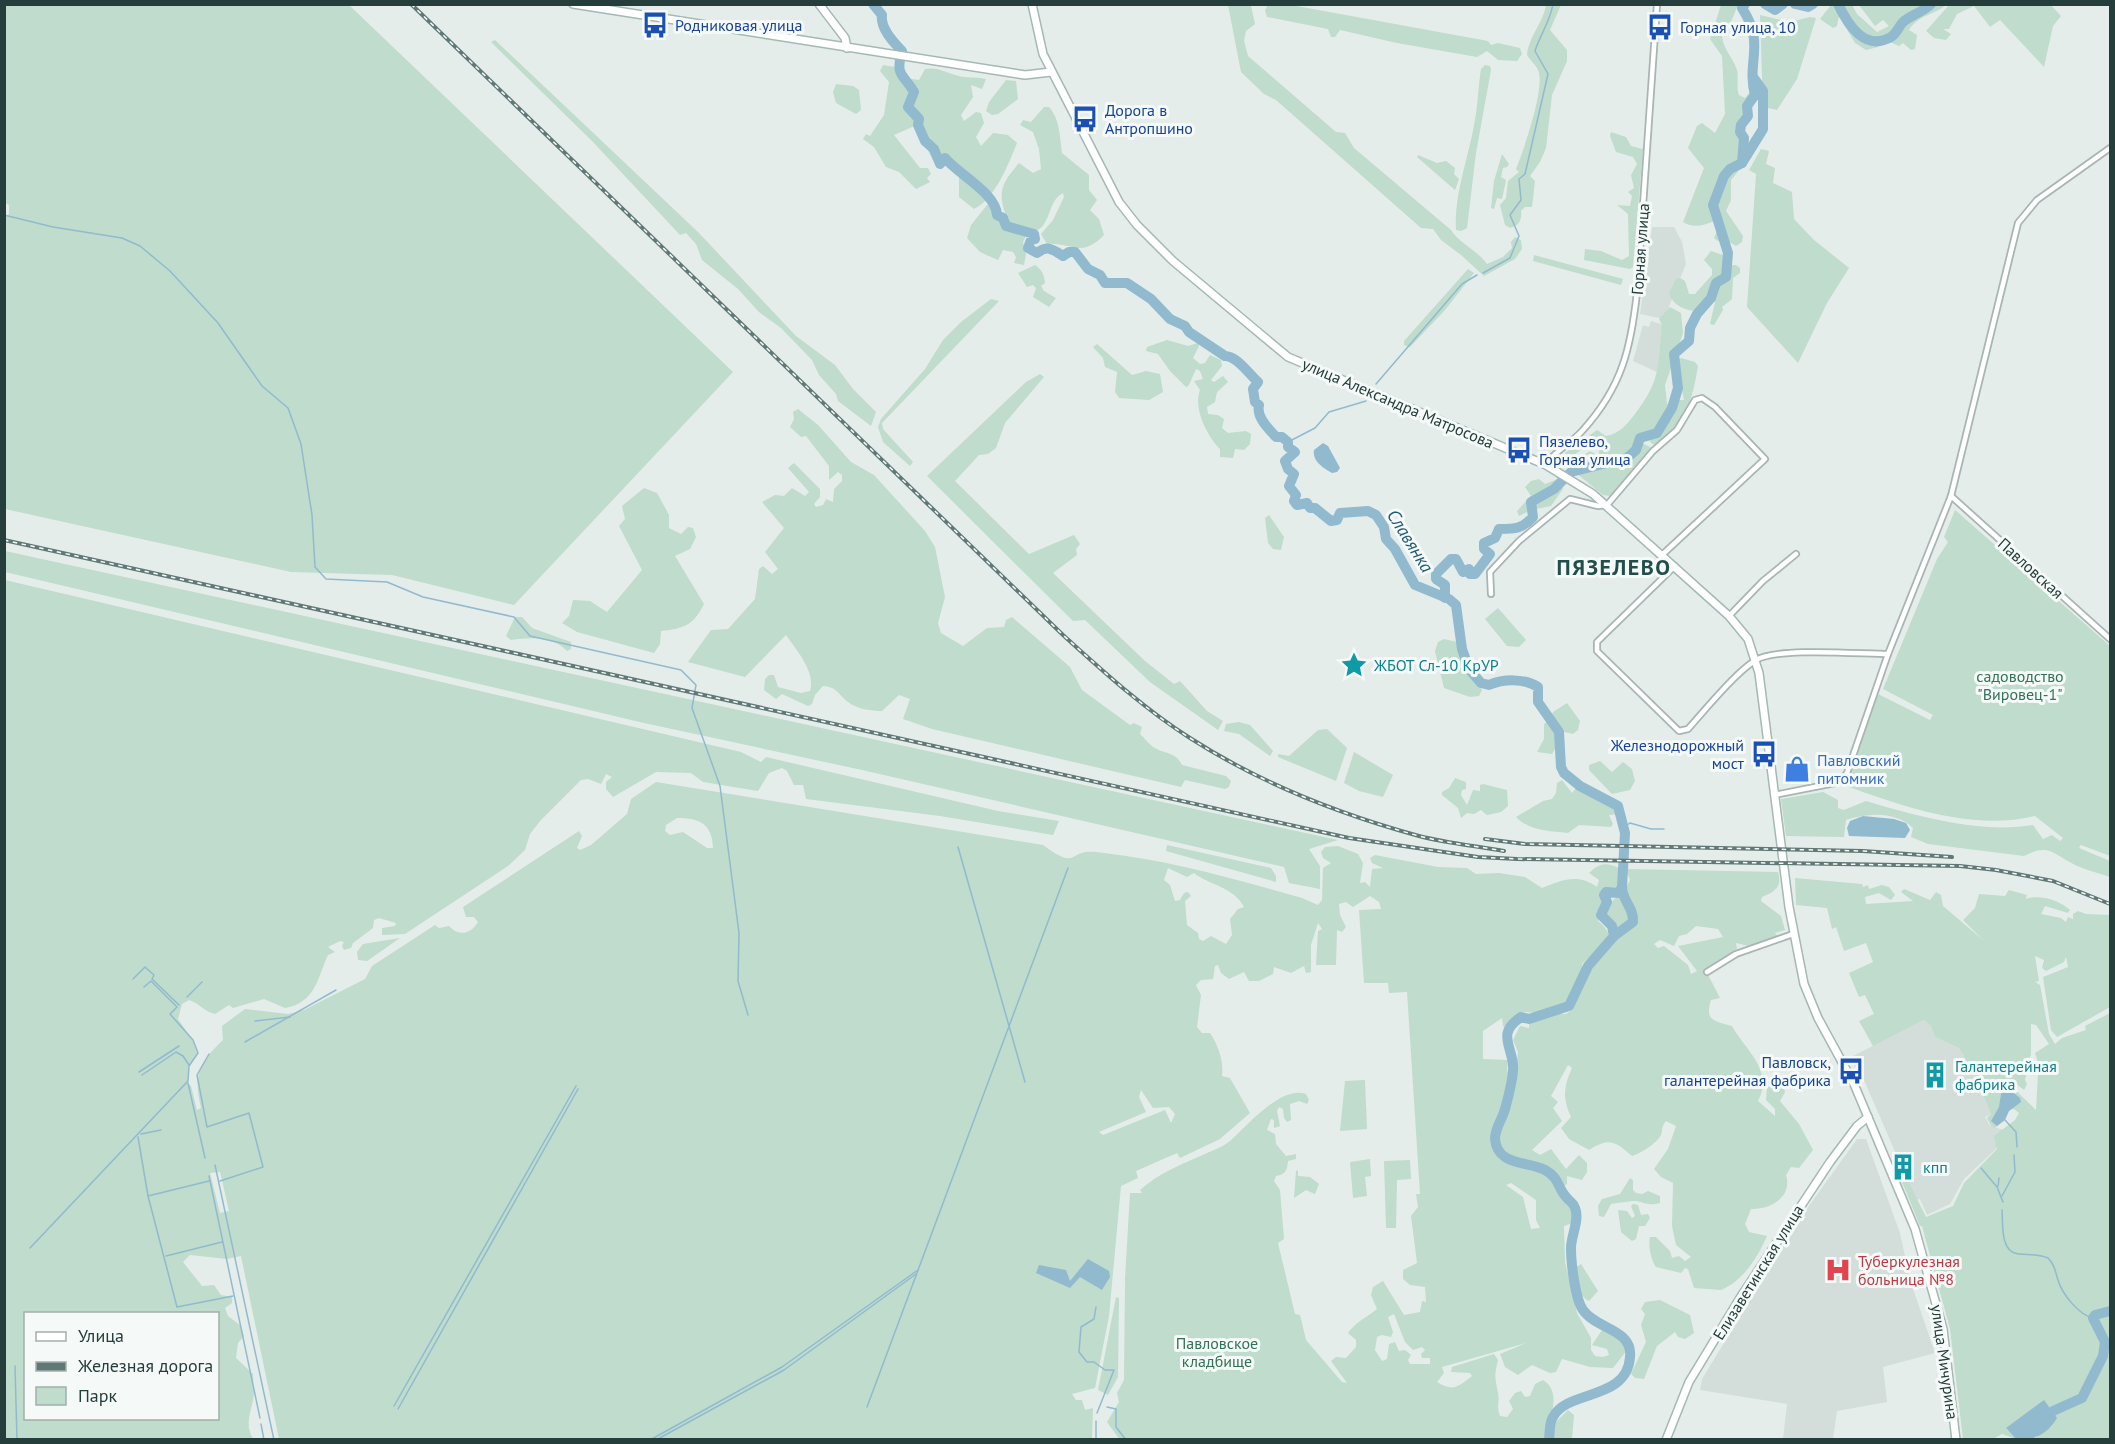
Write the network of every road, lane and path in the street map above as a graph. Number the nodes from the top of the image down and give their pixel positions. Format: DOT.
graph roads {
  1 [pos="573,4"];
  2 [pos="819,4"];
  3 [pos="1032,4"];
  4 [pos="1657,4"];
  5 [pos="847,48"];
  6 [pos="1051,72"];
  7 [pos="2110,148"];
  8 [pos="1546,465"];
  9 [pos="1951,496"];
  10 [pos="1607,505"];
  11 [pos="1796,554"];
  12 [pos="1662,555"];
  13 [pos="1675,566"];
  14 [pos="1491,594"];
  15 [pos="1729,616"];
  16 [pos="2110,639"];
  17 [pos="1888,654"];
  18 [pos="1756,660"];
  19 [pos="1774,795"];
  20 [pos="1793,934"];
  21 [pos="1707,972"];
  22 [pos="1868,1117"];
  23 [pos="1666,1440"];
  24 [pos="1956,1440"];
  1 -- 5 [label="main road"];
  2 -- 5 [label="main road"];
  3 -- 6 [label="main road, улица Александра Матросова"];
  4 -- 8 [label="street, Горная улица"];
  5 -- 6 [label="main road"];
  6 -- 8 [label="main road, улица Александра Матросова"];
  7 -- 9 [label="street"];
  8 -- 10 [label="main road, улица Александра Матросова"];
  9 -- 16 [label="street, Павловская"];
  9 -- 17 [label="street"];
  10 -- 12 [label="main road, улица Александра Матросова"];
  10 -- 12 [label="street"];
  10 -- 14 [label="street"];
  11 -- 15 [label="street"];
  12 -- 13 [label="main road, улица Александра Матросова"];
  13 -- 15 [label="main road, улица Александра Матросова"];
  13 -- 18 [label="street"];
  15 -- 18 [label="main road, улица Александра Матросова"];
  17 -- 18 [label="street"];
  17 -- 19 [label="street"];
  18 -- 19 [label="main road, улица Александра Матросова"];
  19 -- 20 [label="main road, улица Александра Матросова"];
  20 -- 21 [label="street"];
  20 -- 22 [label="main road, улица Александра Матросова"];
  22 -- 23 [label="main road, Елизаветинская улица"];
  22 -- 24 [label="main road, улица Мичурина"];
}
